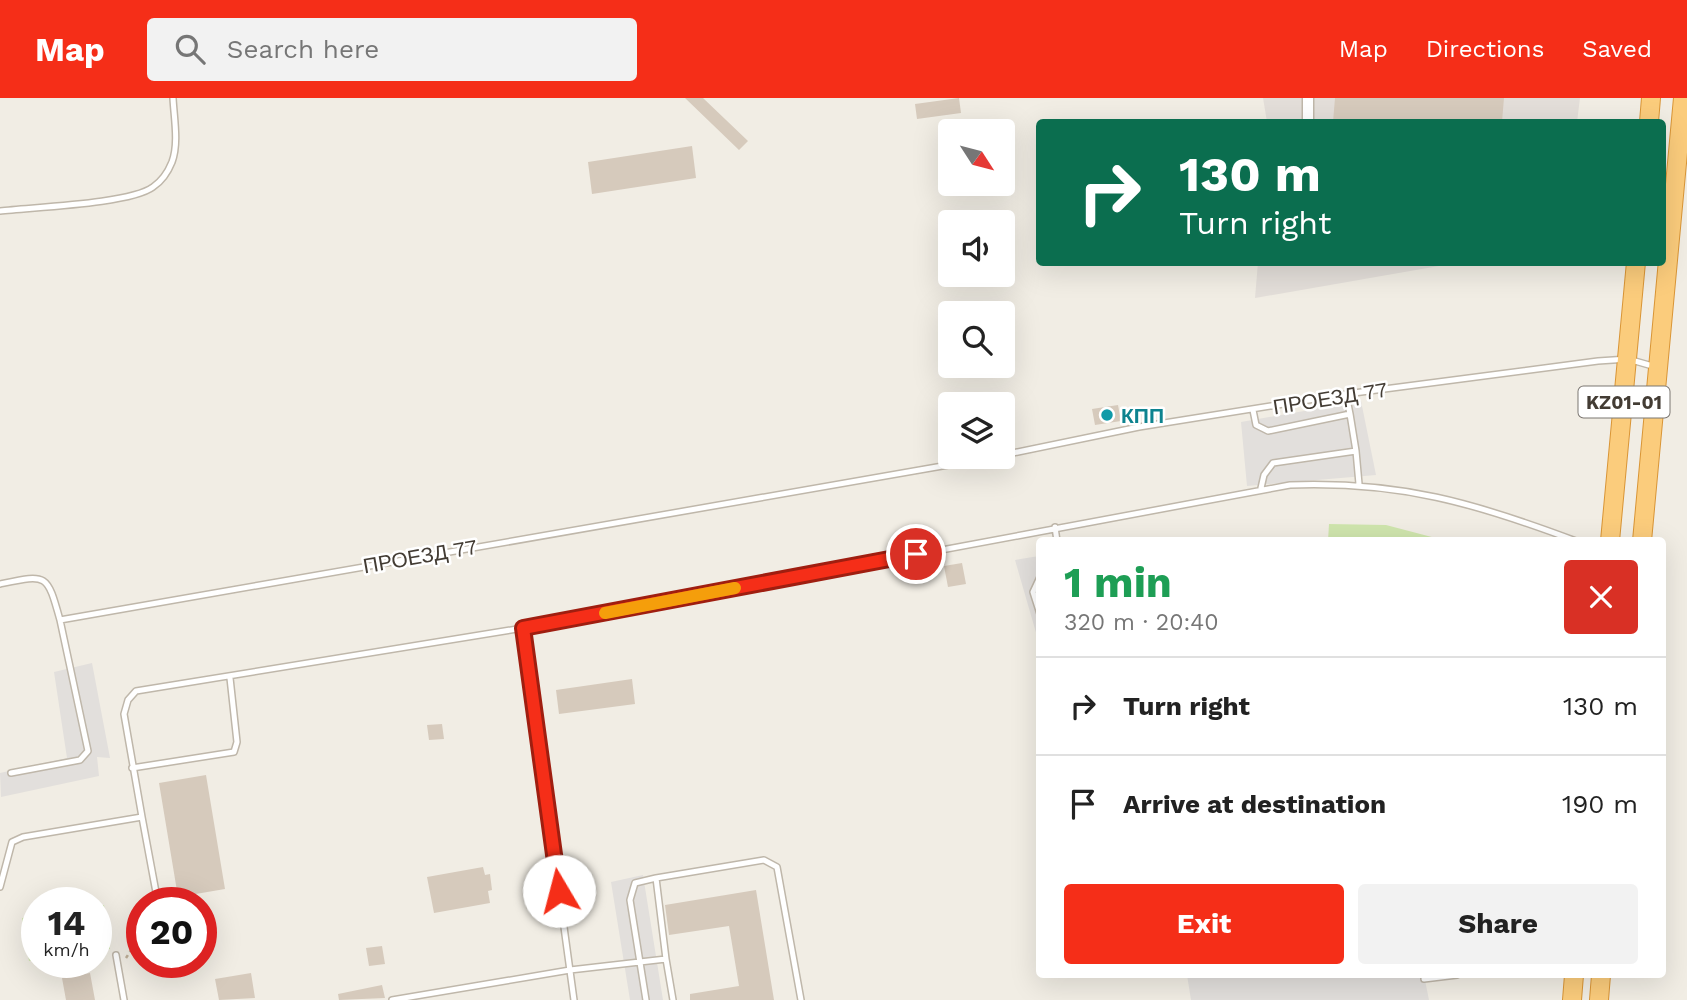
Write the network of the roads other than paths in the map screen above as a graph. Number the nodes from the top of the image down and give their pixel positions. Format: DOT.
graph roads {
  1 [pos="173,98"];
  2 [pos="1308,98"];
  3 [pos="1651,98"];
  4 [pos="1683,98"];
  5 [pos="1308,119"];
  6 [pos="1649,119"];
  7 [pos="0,211"];
  8 [pos="1636,266"];
  9 [pos="1628,359"];
  10 [pos="1658,368"];
  11 [pos="1346,394"];
  12 [pos="1253,410"];
  13 [pos="1350,414"];
  14 [pos="1356,451"];
  15 [pos="1015,453"];
  16 [pos="938,467"];
  17 [pos="1359,484"];
  18 [pos="1261,488"];
  19 [pos="1055,527"];
  20 [pos="1056,537"];
  21 [pos="1565,537"];
  22 [pos="1610,537"];
  23 [pos="1642,537"];
  24 [pos="0,584"];
  25 [pos="61,620"];
  26 [pos="523,628"];
  27 [pos="230,678"];
  28 [pos="132,768"];
  29 [pos="11,773"];
  30 [pos="142,817"];
  31 [pos="656,878"];
  32 [pos="0,887"];
  33 [pos="155,887"];
  34 [pos="116,955"];
  35 [pos="666,959"];
  36 [pos="640,962"];
  37 [pos="570,970"];
  38 [pos="1432,978"];
  39 [pos="1574,978"];
  40 [pos="1601,978"];
  41 [pos="1424,979"];
  42 [pos="124,1000"];
  43 [pos="392,1000"];
  44 [pos="574,1000"];
  45 [pos="646,1000"];
  46 [pos="673,1000"];
  47 [pos="801,1000"];
  48 [pos="1572,1000"];
  49 [pos="1599,1000"];
  1 -- 7 [label="lane"];
  2 -- 5 [label="street"];
  3 -- 6 [label="highway"];
  4 -- 10 [label="highway, KZ01-01"];
  8 -- 9 [label="highway, KZ01-01"];
  9 -- 10 [label="lane, ПРОЕЗД 77"];
  9 -- 11 [label="lane, ПРОЕЗД 77"];
  9 -- 22 [label="highway, KZ01-01"];
  10 -- 23 [label="highway, KZ01-01"];
  11 -- 12 [label="lane, ПРОЕЗД 77"];
  11 -- 13 [label="lane"];
  12 -- 13 [label="lane"];
  12 -- 15 [label="lane, ПРОЕЗД 77"];
  13 -- 14 [label="lane"];
  14 -- 17 [label="lane"];
  14 -- 18 [label="lane"];
  16 -- 25 [label="lane, ПРОЕЗД 77"];
  17 -- 18 [label="lane"];
  17 -- 21 [label="lane"];
  18 -- 19 [label="lane"];
  19 -- 20 [label="lane"];
  19 -- 26 [label="lane"];
  24 -- 25 [label="lane"];
  25 -- 29 [label="lane"];
  26 -- 27 [label="lane"];
  26 -- 37 [label="lane"];
  27 -- 28 [label="lane"];
  27 -- 28 [label="lane"];
  28 -- 30 [label="lane"];
  30 -- 32 [label="lane"];
  30 -- 33 [label="lane"];
  31 -- 35 [label="lane"];
  31 -- 36 [label="lane"];
  31 -- 47 [label="lane"];
  34 -- 42 [label="lane"];
  35 -- 36 [label="lane"];
  35 -- 46 [label="lane"];
  36 -- 37 [label="lane"];
  36 -- 45 [label="lane"];
  37 -- 43 [label="lane"];
  37 -- 44 [label="lane"];
  38 -- 41 [label="lane"];
  39 -- 48 [label="highway"];
  40 -- 49 [label="highway"];
}
